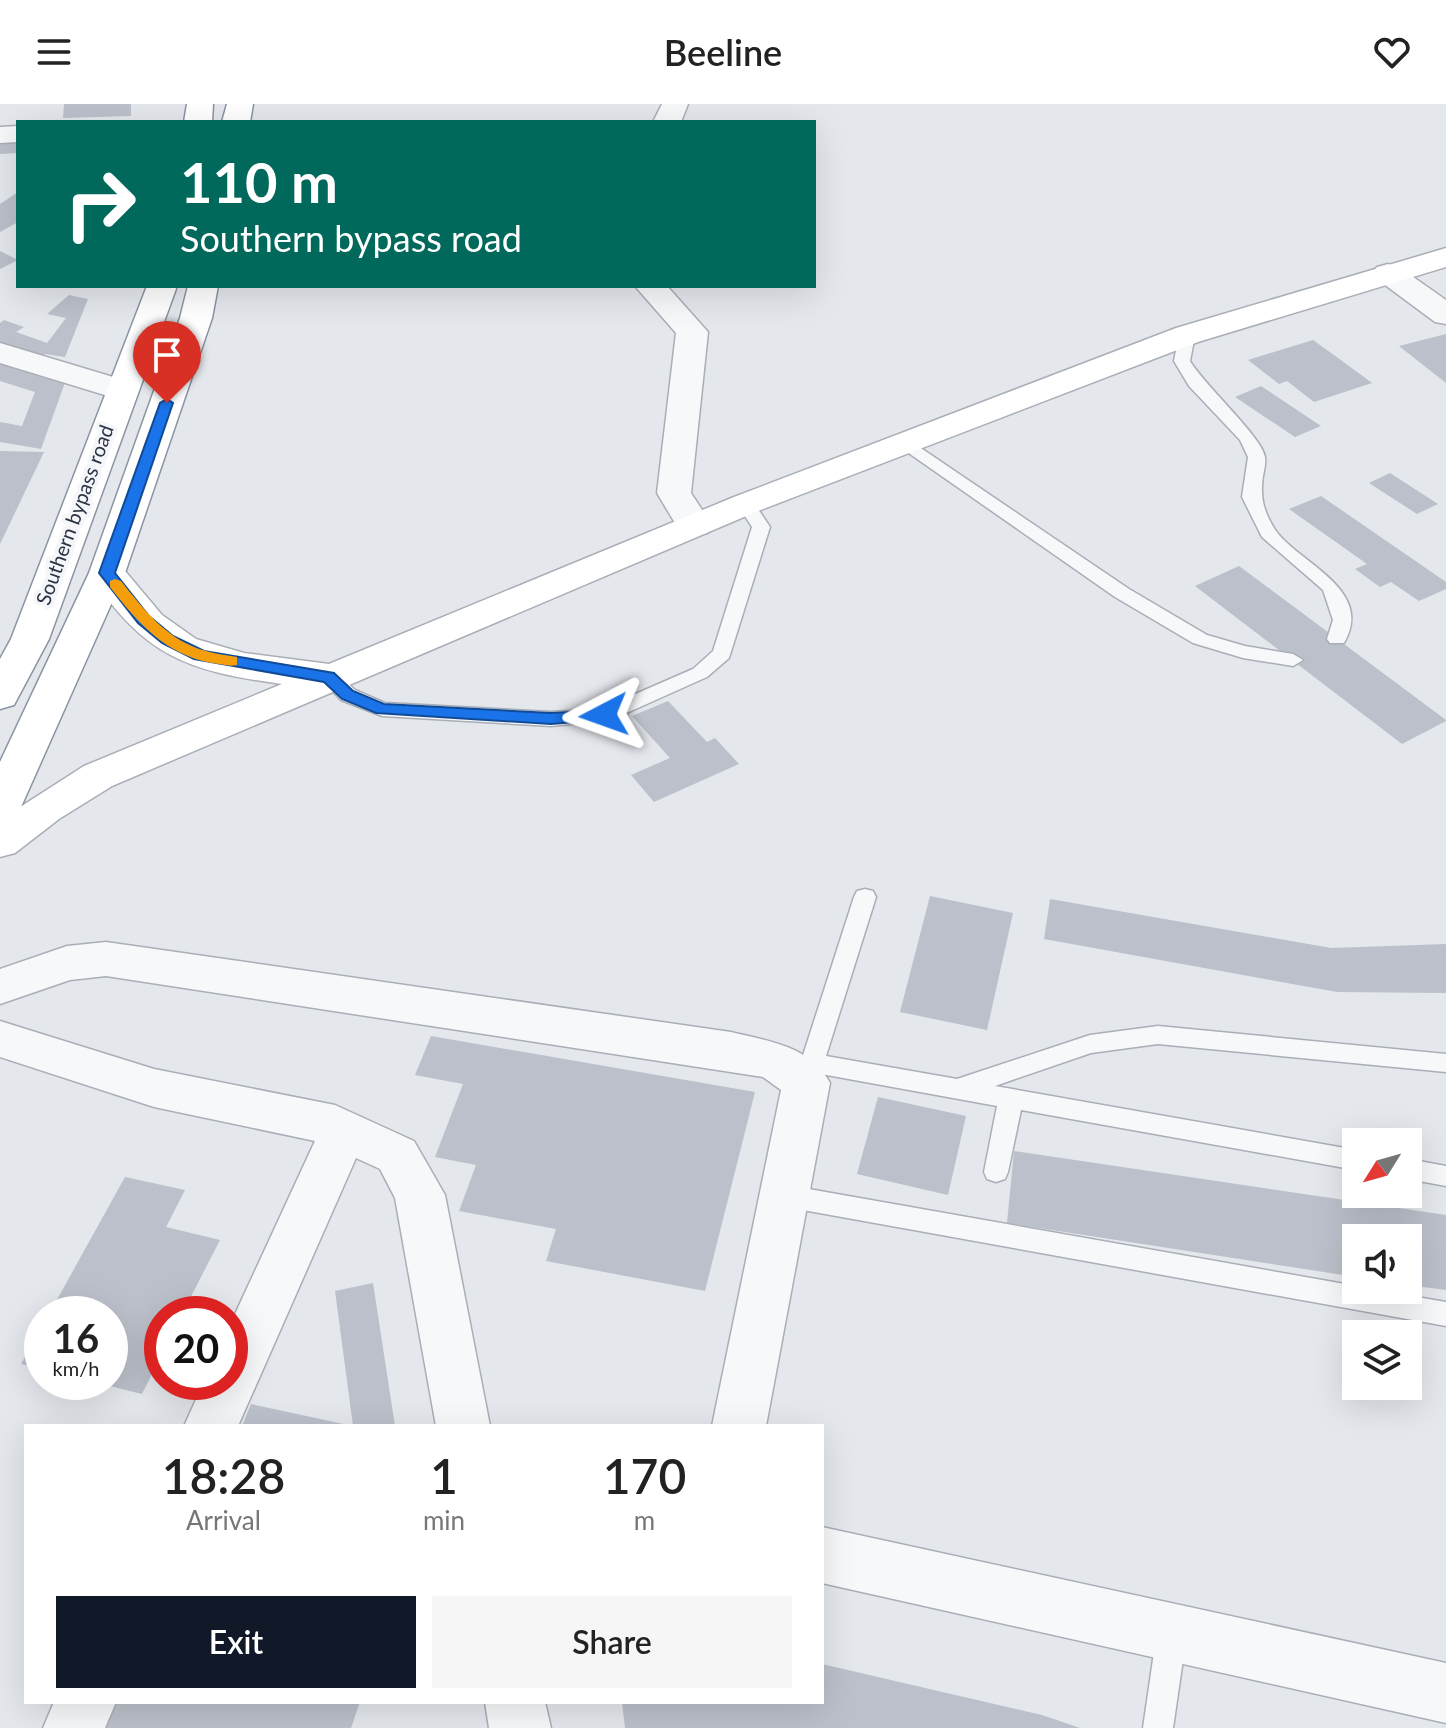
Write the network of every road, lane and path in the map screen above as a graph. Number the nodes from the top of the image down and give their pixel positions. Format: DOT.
graph roads {
  1 [pos="1446,257"];
  2 [pos="1388,273"];
  3 [pos="161,288"];
  4 [pos="203,288"];
  5 [pos="652,288"];
  6 [pos="1446,315"];
  7 [pos="1187,335"];
  8 [pos="0,353"];
  9 [pos="121,390"];
  10 [pos="906,443"];
  11 [pos="746,504"];
  12 [pos="694,525"];
  13 [pos="107,573"];
  14 [pos="1337,639"];
  15 [pos="1293,660"];
  16 [pos="329,677"];
  17 [pos="0,696"];
  18 [pos="0,807"];
  19 [pos="0,842"];
  20 [pos="865,897"];
  21 [pos="0,987"];
  22 [pos="0,1039"];
  23 [pos="1446,1063"];
  24 [pos="809,1073"];
  25 [pos="959,1089"];
  26 [pos="1011,1098"];
  27 [pos="344,1131"];
  28 [pos="1342,1157"];
  29 [pos="996,1172"];
  30 [pos="1422,1172"];
  31 [pos="1446,1176"];
  32 [pos="786,1196"];
  33 [pos="1446,1314"];
  34 [pos="212,1424"];
  35 [pos="463,1424"];
  36 [pos="739,1424"];
  37 [pos="824,1555"];
  38 [pos="1172,1632"];
  39 [pos="1446,1693"];
  40 [pos="85,1704"];
  41 [pos="515,1704"];
  42 [pos="74,1728"];
  43 [pos="520,1728"];
  44 [pos="1158,1728"];
  1 -- 2 [label="main road"];
  2 -- 6 [label="street"];
  2 -- 7 [label="main road"];
  3 -- 9 [label="main road, Southern bypass road"];
  4 -- 13 [label="main road, Southern bypass road"];
  5 -- 12 [label="street"];
  7 -- 10 [label="main road"];
  7 -- 14 [label="lane"];
  8 -- 9 [label="street"];
  9 -- 17 [label="main road, Southern bypass road"];
  10 -- 11 [label="main road"];
  10 -- 15 [label="lane"];
  11 -- 12 [label="main road"];
  11 -- 16 [label="lane"];
  12 -- 16 [label="main road"];
  13 -- 16 [label="main road"];
  13 -- 18 [label="main road, Southern bypass road"];
  16 -- 19 [label="main road"];
  20 -- 24 [label="lane"];
  21 -- 24 [label="street"];
  22 -- 27 [label="street"];
  23 -- 25 [label="lane"];
  24 -- 25 [label="lane"];
  24 -- 32 [label="street"];
  25 -- 26 [label="lane"];
  26 -- 28 [label="lane"];
  26 -- 29 [label="lane"];
  27 -- 34 [label="street"];
  27 -- 35 [label="street"];
  30 -- 31 [label="lane"];
  32 -- 33 [label="lane"];
  32 -- 36 [label="street"];
  37 -- 38 [label="street"];
  38 -- 39 [label="street"];
  38 -- 44 [label="lane"];
  40 -- 42 [label="street"];
  41 -- 43 [label="street"];
}
